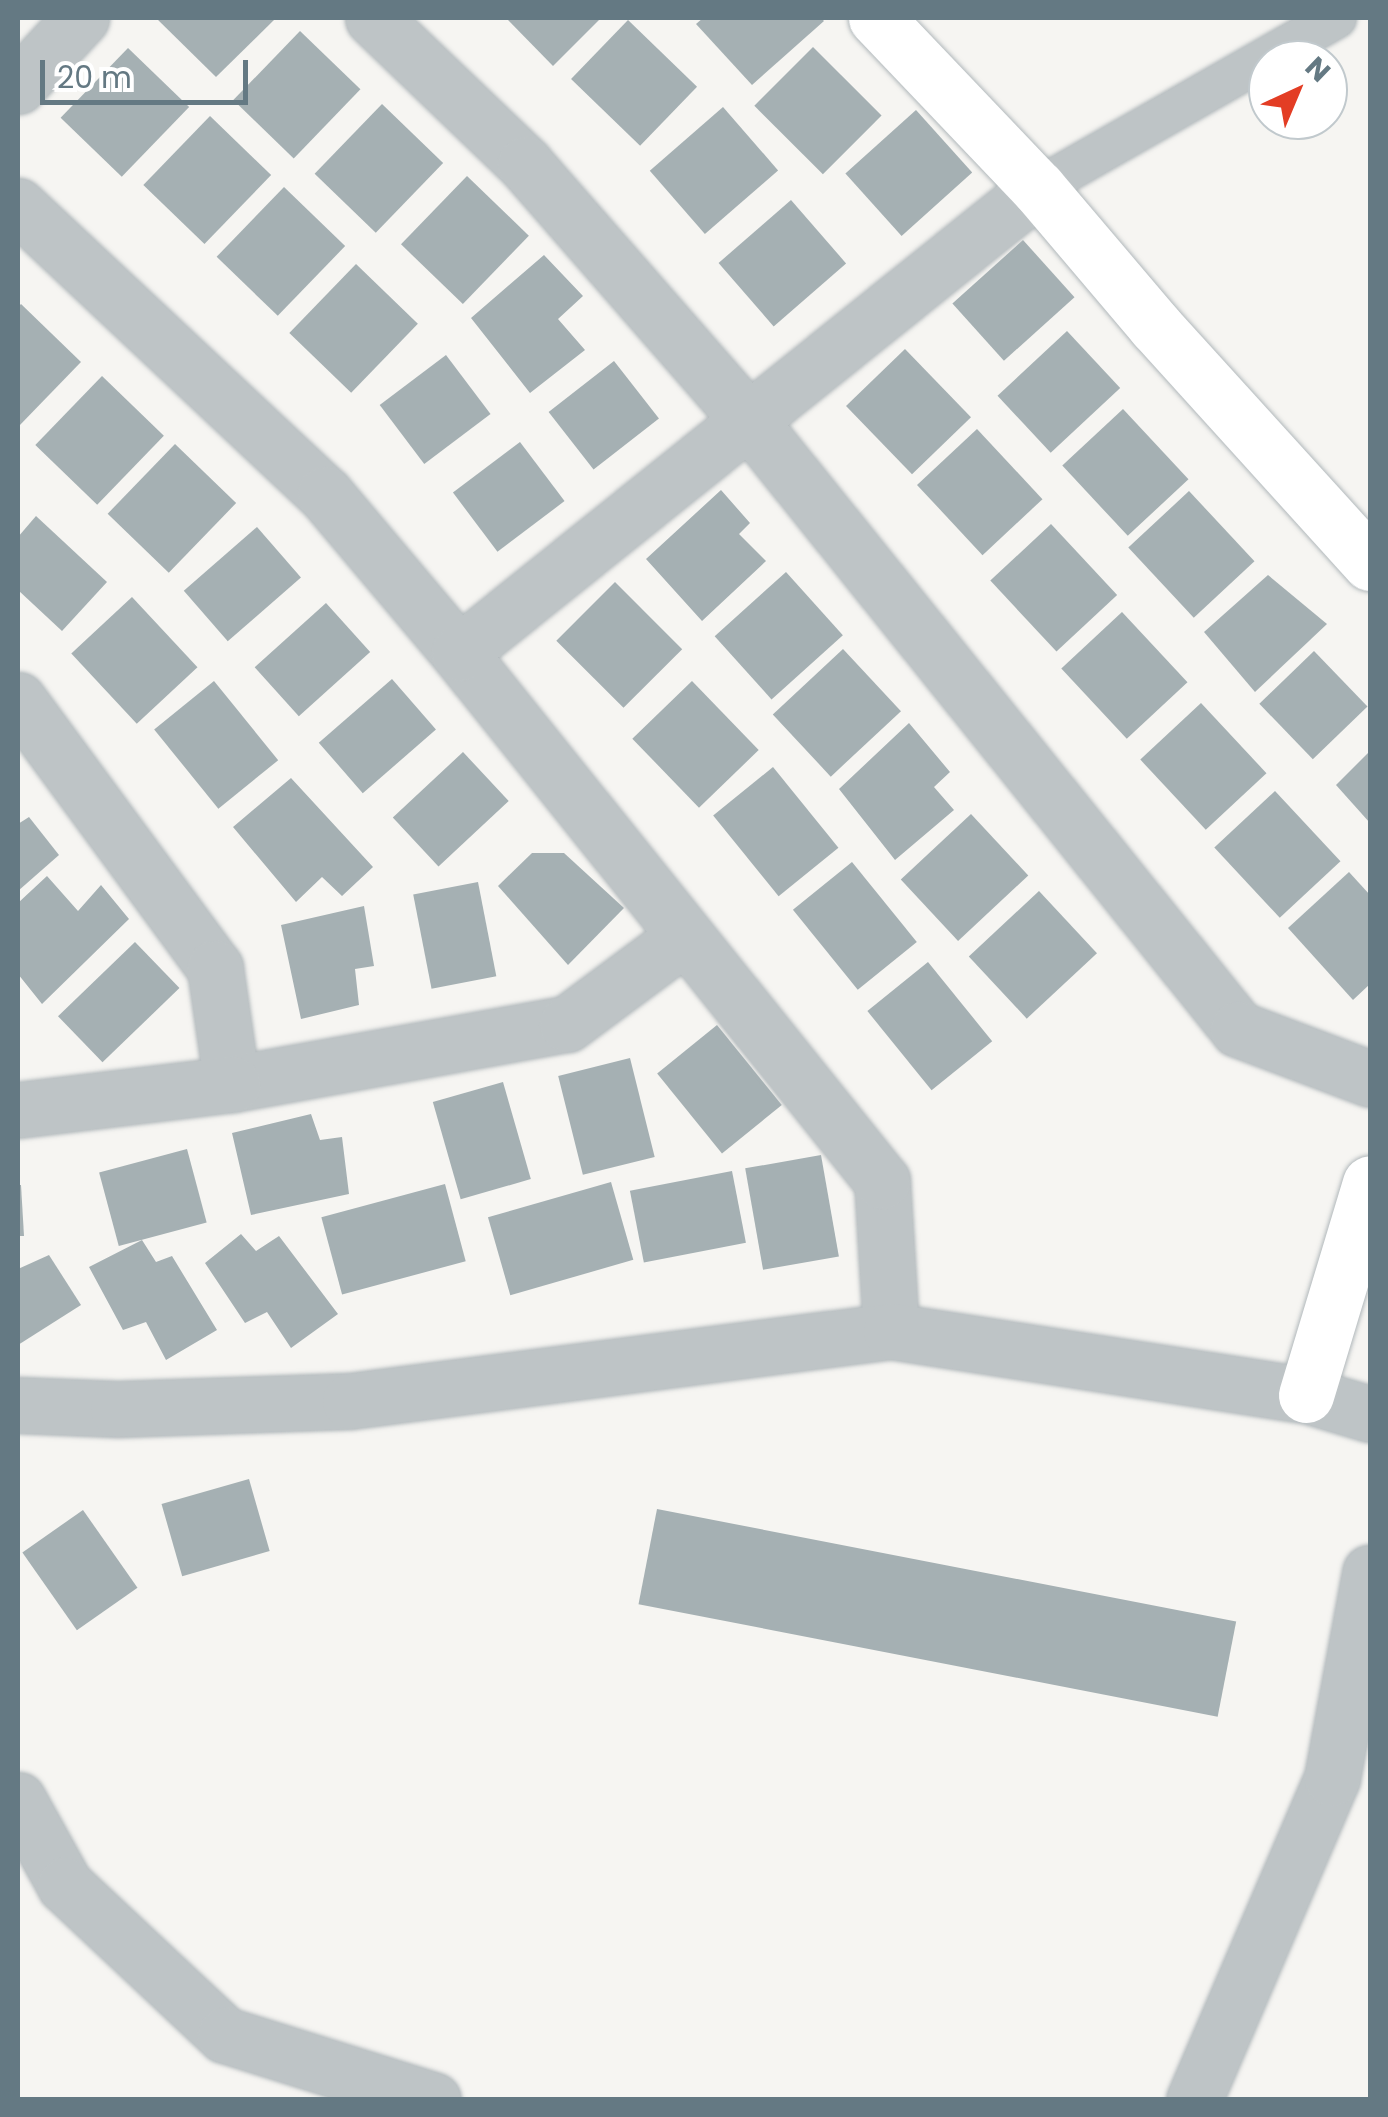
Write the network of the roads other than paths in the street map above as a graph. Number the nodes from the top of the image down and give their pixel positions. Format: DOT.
graph roads {
  1 [pos="81,18"];
  2 [pos="372,18"];
  3 [pos="876,18"];
  4 [pos="1336,18"];
  5 [pos="18,86"];
  6 [pos="1038,188"];
  7 [pos="18,206"];
  8 [pos="751,423"];
  9 [pos="1370,564"];
  10 [pos="459,653"];
  11 [pos="18,700"];
  12 [pos="684,938"];
  13 [pos="1370,1079"];
  14 [pos="232,1084"];
  15 [pos="18,1110"];
  16 [pos="1370,1183"];
  17 [pos="891,1331"];
  18 [pos="1306,1395"];
  19 [pos="18,1405"];
  20 [pos="1370,1414"];
  21 [pos="1370,1572"];
  22 [pos="18,1800"];
  23 [pos="432,2100"];
  24 [pos="1194,2100"];
  1 -- 5 [label="street"];
  2 -- 8 [label="street"];
  3 -- 6 [label="street"];
  4 -- 6 [label="lane"];
  6 -- 8 [label="street"];
  6 -- 9 [label="street"];
  7 -- 10 [label="street"];
  8 -- 10 [label="street"];
  8 -- 13 [label="street"];
  10 -- 12 [label="street"];
  11 -- 14 [label="street"];
  12 -- 14 [label="street"];
  12 -- 17 [label="street"];
  14 -- 15 [label="street"];
  16 -- 18 [label="street"];
  17 -- 18 [label="street"];
  17 -- 19 [label="street"];
  18 -- 20 [label="street"];
  21 -- 24 [label="street"];
  22 -- 23 [label="street"];
}
